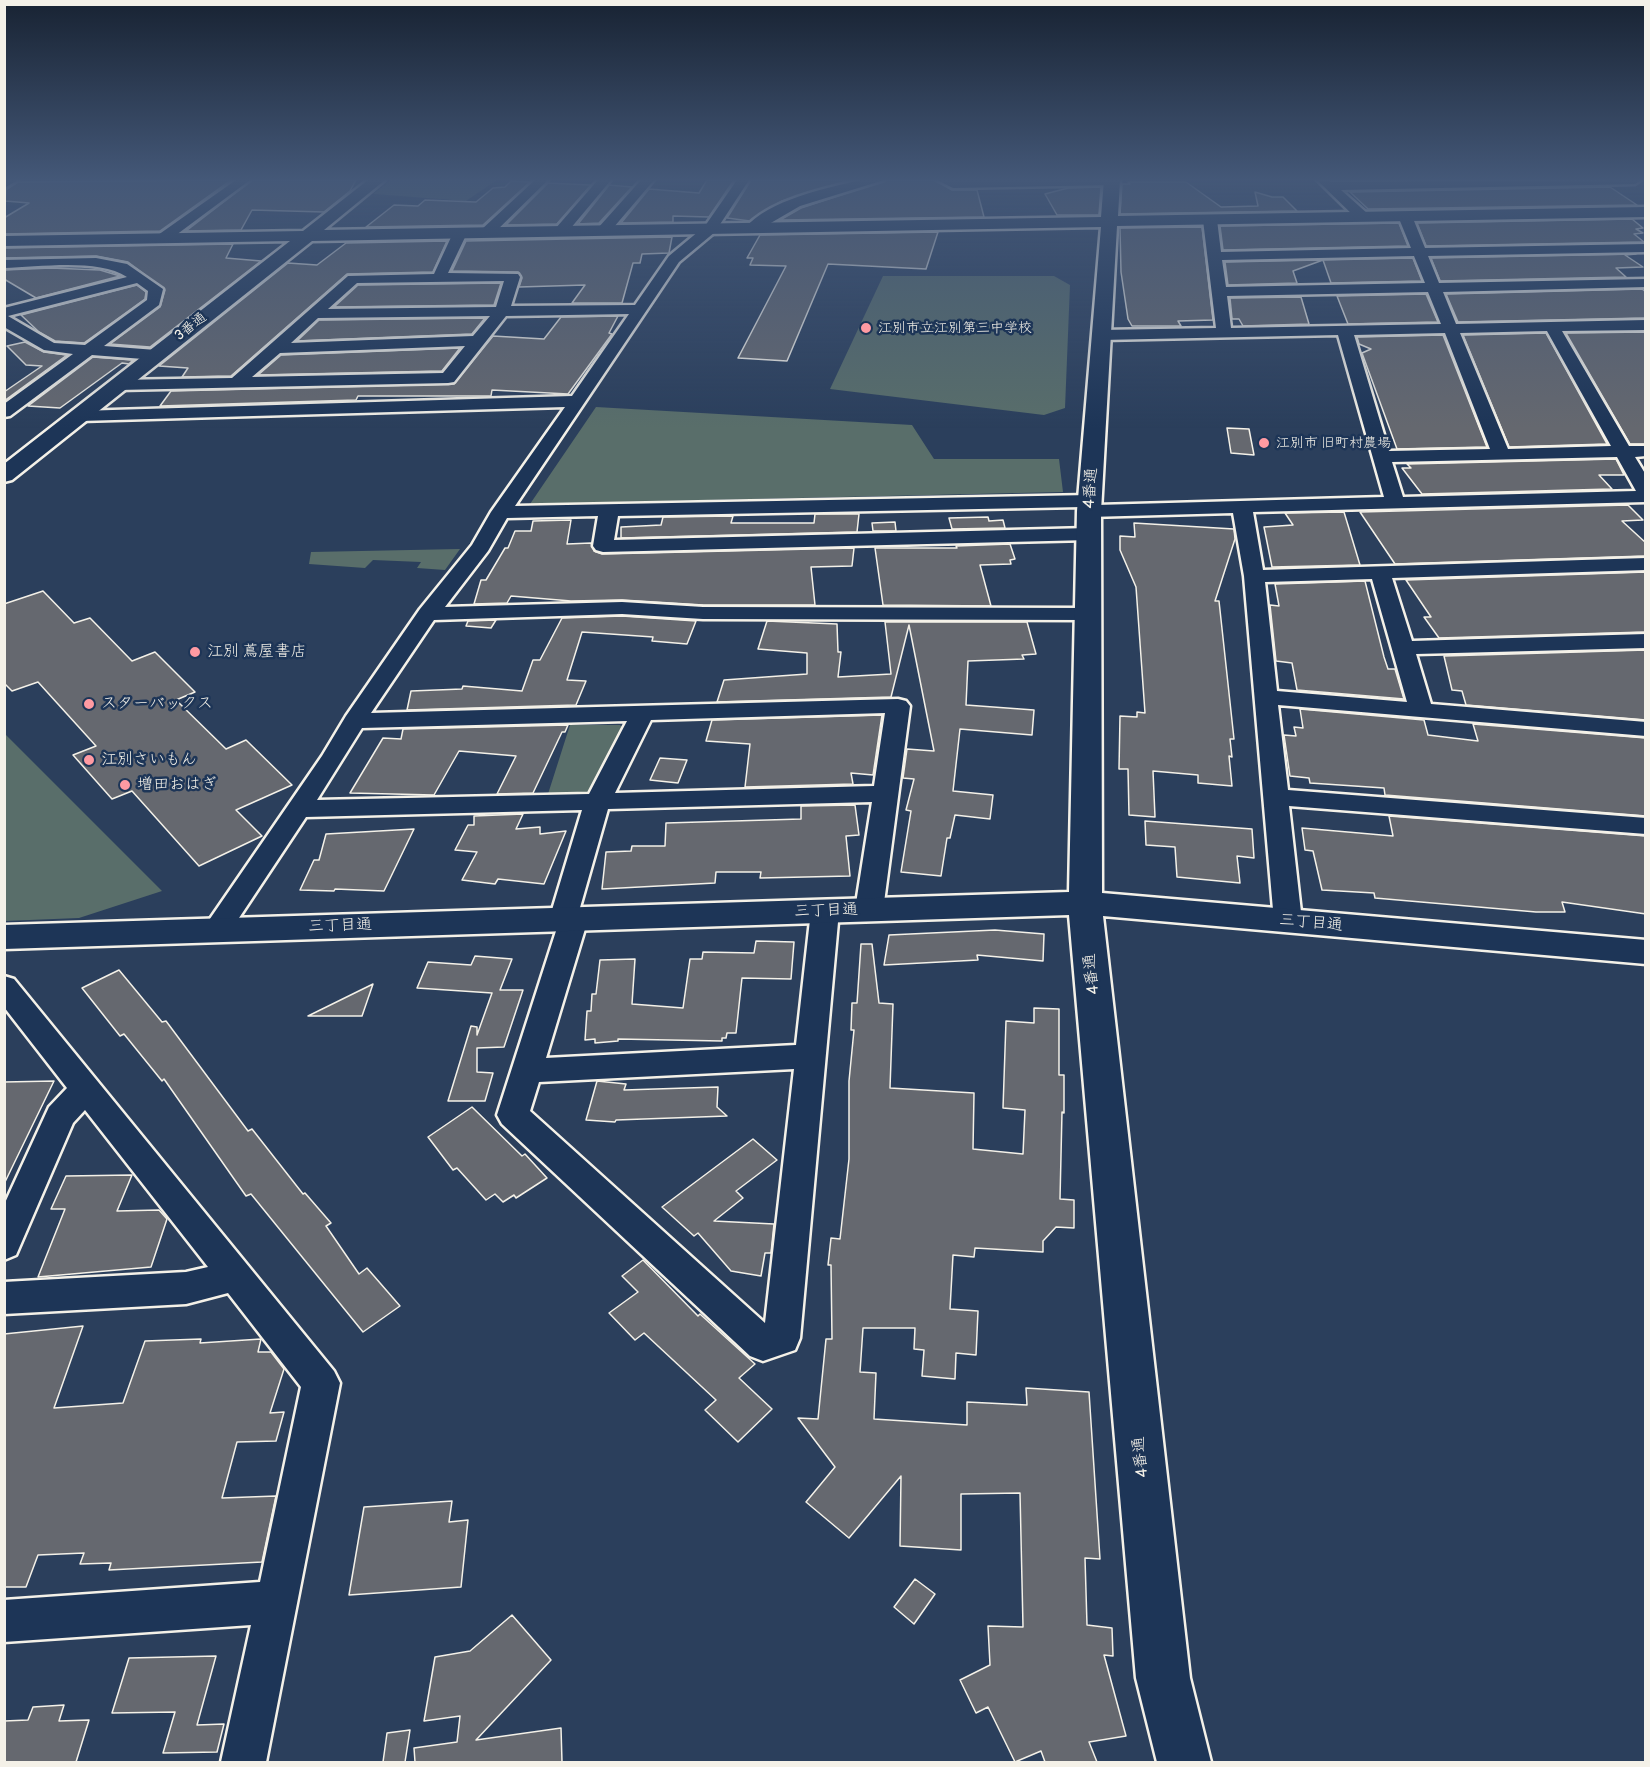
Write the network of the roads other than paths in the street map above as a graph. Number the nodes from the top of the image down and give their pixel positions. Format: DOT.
graph roads {
  1 [pos="75,262"];
  2 [pos="98,262"];
  3 [pos="273,262"];
  4 [pos="446,262"];
  5 [pos="672,262"];
  6 [pos="1107,262"];
  7 [pos="1215,262"];
  8 [pos="1423,262"];
  9 [pos="4,264"];
  10 [pos="139,278"];
  11 [pos="439,278"];
  12 [pos="1646,283"];
  13 [pos="1433,289"];
  14 [pos="1219,292"];
  15 [pos="641,309"];
  16 [pos="502,311"];
  17 [pos="4,313"];
  18 [pos="312,314"];
  19 [pos="4,320"];
  20 [pos="1646,325"];
  21 [pos="1552,327"];
  22 [pos="1449,329"];
  23 [pos="1345,331"];
  24 [pos="1224,333"];
  25 [pos="1101,335"];
  26 [pos="477,342"];
  27 [pos="274,348"];
  28 [pos="87,351"];
  29 [pos="156,355"];
  30 [pos="237,382"];
  31 [pos="118,385"];
  32 [pos="579,401"];
  33 [pos="4,412"];
  34 [pos="80,416"];
  35 [pos="1622,451"];
  36 [pos="1646,451"];
  37 [pos="1501,454"];
  38 [pos="1383,457"];
  39 [pos="4,475"];
  40 [pos="1646,494"];
  41 [pos="1395,503"];
  42 [pos="1242,507"];
  43 [pos="609,510"];
  44 [pos="501,512"];
  45 [pos="1089,515"];
  46 [pos="1646,564"];
  47 [pos="1380,572"];
  48 [pos="1254,576"];
  49 [pos="428,614"];
  50 [pos="1088,614"];
  51 [pos="1646,640"];
  52 [pos="1402,648"];
  53 [pos="1266,697"];
  54 [pos="1421,710"];
  55 [pos="643,712"];
  56 [pos="354,721"];
  57 [pos="1646,729"];
  58 [pos="886,794"];
  59 [pos="1276,797"];
  60 [pos="597,803"];
  61 [pos="297,809"];
  62 [pos="1646,826"];
  63 [pos="1085,903"];
  64 [pos="869,910"];
  65 [pos="825,911"];
  66 [pos="569,920"];
  67 [pos="1288,921"];
  68 [pos="217,929"];
  69 [pos="4,937"];
  70 [pos="1646,952"];
  71 [pos="4,986"];
  72 [pos="811,1056"];
  73 [pos="526,1071"];
  74 [pos="86,1088"];
  75 [pos="4,1245"];
  76 [pos="236,1276"];
  77 [pos="4,1298"];
  78 [pos="277,1602"];
  79 [pos="4,1621"];
  80 [pos="244,1762"];
  81 [pos="1184,1762"];
  1 -- 9 [label="street"];
  2 -- 10 [label="street"];
  3 -- 29 [label="street, 3番通"];
  4 -- 11 [label="street"];
  5 -- 15 [label="street"];
  6 -- 25 [label="street, 4番通"];
  7 -- 14 [label="street"];
  8 -- 13 [label="street"];
  10 -- 17 [label="street"];
  10 -- 28 [label="street"];
  11 -- 16 [label="street"];
  11 -- 18 [label="street"];
  12 -- 13 [label="street"];
  13 -- 14 [label="street"];
  13 -- 22 [label="street"];
  14 -- 24 [label="street"];
  15 -- 16 [label="street"];
  15 -- 32 [label="street"];
  16 -- 18 [label="street"];
  16 -- 26 [label="street"];
  18 -- 27 [label="street"];
  19 -- 28 [label="street"];
  20 -- 21 [label="street"];
  21 -- 22 [label="street"];
  21 -- 35 [label="street"];
  22 -- 23 [label="street"];
  22 -- 37 [label="street"];
  23 -- 24 [label="street"];
  23 -- 38 [label="street"];
  24 -- 25 [label="street"];
  25 -- 45 [label="street, 4番通"];
  26 -- 27 [label="street"];
  26 -- 30 [label="street"];
  27 -- 30 [label="street"];
  28 -- 29 [label="street"];
  28 -- 33 [label="street"];
  29 -- 31 [label="street, 3番通"];
  30 -- 31 [label="street"];
  31 -- 34 [label="street, 3番通"];
  32 -- 34 [label="street"];
  32 -- 44 [label="street"];
  34 -- 39 [label="street, 3番通"];
  35 -- 36 [label="street"];
  35 -- 37 [label="street"];
  35 -- 40 [label="street"];
  37 -- 38 [label="street"];
  38 -- 41 [label="street"];
  40 -- 41 [label="street"];
  41 -- 42 [label="street"];
  42 -- 45 [label="street"];
  42 -- 48 [label="street"];
  43 -- 44 [label="street"];
  43 -- 45 [label="street"];
  43 -- 45 [label="street"];
  44 -- 49 [label="street"];
  45 -- 50 [label="street, 4番通"];
  46 -- 47 [label="street"];
  47 -- 48 [label="street"];
  47 -- 52 [label="street"];
  48 -- 53 [label="street"];
  49 -- 50 [label="street"];
  49 -- 56 [label="street"];
  50 -- 63 [label="street, 4番通"];
  51 -- 52 [label="street"];
  52 -- 54 [label="street"];
  53 -- 54 [label="street"];
  53 -- 59 [label="street"];
  54 -- 57 [label="street"];
  55 -- 56 [label="street"];
  55 -- 58 [label="street"];
  55 -- 60 [label="street"];
  56 -- 61 [label="street"];
  58 -- 60 [label="street"];
  58 -- 64 [label="street"];
  59 -- 62 [label="street"];
  59 -- 67 [label="street"];
  60 -- 61 [label="street"];
  60 -- 66 [label="street"];
  61 -- 68 [label="street"];
  63 -- 64 [label="street, 三丁目通"];
  63 -- 67 [label="street, 三丁目通"];
  63 -- 81 [label="street, 4番通"];
  64 -- 65 [label="street, 三丁目通"];
  65 -- 66 [label="street, 三丁目通"];
  65 -- 72 [label="street"];
  66 -- 68 [label="street, 三丁目通"];
  66 -- 73 [label="street"];
  67 -- 70 [label="street, 三丁目通"];
  68 -- 69 [label="street, 三丁目通"];
  71 -- 74 [label="street"];
  72 -- 73 [label="street"];
  72 -- 73 [label="street"];
  74 -- 75 [label="street"];
  74 -- 76 [label="street"];
  76 -- 77 [label="street"];
  76 -- 78 [label="street"];
  78 -- 79 [label="street"];
  78 -- 80 [label="street"];
}
